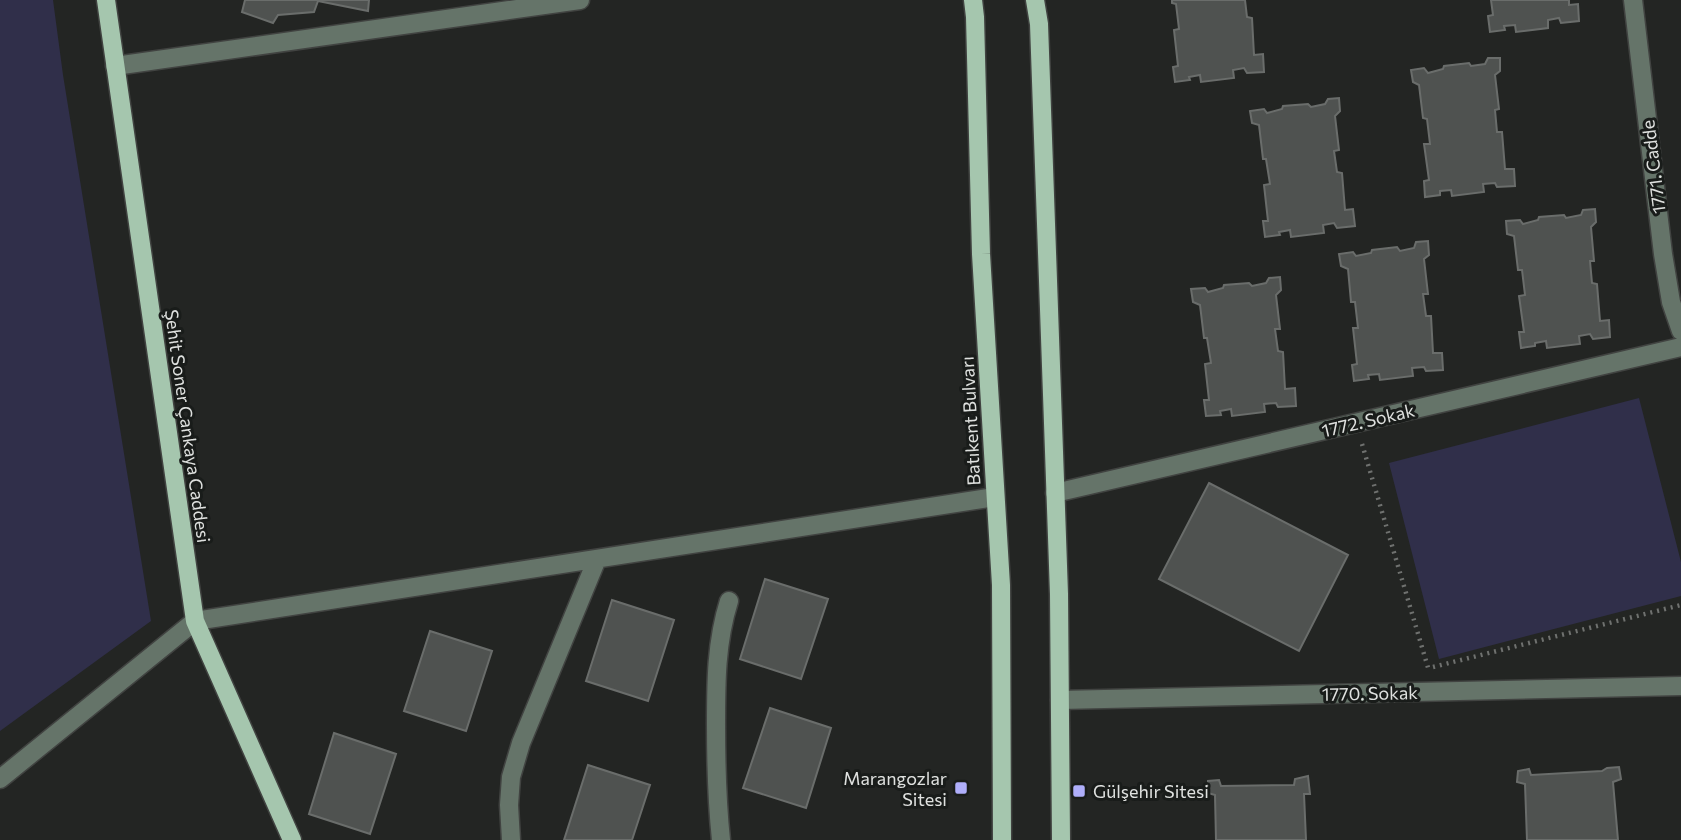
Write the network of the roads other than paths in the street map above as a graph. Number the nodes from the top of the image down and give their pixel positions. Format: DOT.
graph roads {
  1 [pos="106,0"];
  2 [pos="580,0"];
  3 [pos="973,0"];
  4 [pos="1035,0"];
  5 [pos="1633,0"];
  6 [pos="116,66"];
  7 [pos="1681,331"];
  8 [pos="1681,347"];
  9 [pos="1055,493"];
  10 [pos="995,497"];
  11 [pos="597,559"];
  12 [pos="729,601"];
  13 [pos="195,621"];
  14 [pos="1681,686"];
  15 [pos="1060,700"];
  16 [pos="0,779"];
  17 [pos="292,840"];
  18 [pos="511,840"];
  19 [pos="721,840"];
  20 [pos="1002,840"];
  21 [pos="1061,840"];
  1 -- 6 [label="main road, Şehit Soner Çankaya Caddesi"];
  2 -- 6 [label="street"];
  3 -- 10 [label="main road, Batıkent Bulvarı"];
  4 -- 9 [label="main road"];
  5 -- 7 [label="street, 1771. Cadde"];
  6 -- 13 [label="main road, Şehit Soner Çankaya Caddesi"];
  8 -- 9 [label="street, 1772. Sokak"];
  9 -- 15 [label="main road"];
  10 -- 11 [label="street"];
  10 -- 20 [label="main road, Batıkent Bulvarı"];
  11 -- 13 [label="street"];
  11 -- 18 [label="street"];
  12 -- 19 [label="street"];
  13 -- 16 [label="street"];
  13 -- 17 [label="main road, Şehit Soner Çankaya Caddesi"];
  14 -- 15 [label="street, 1770. Sokak"];
  15 -- 21 [label="main road"];
}
